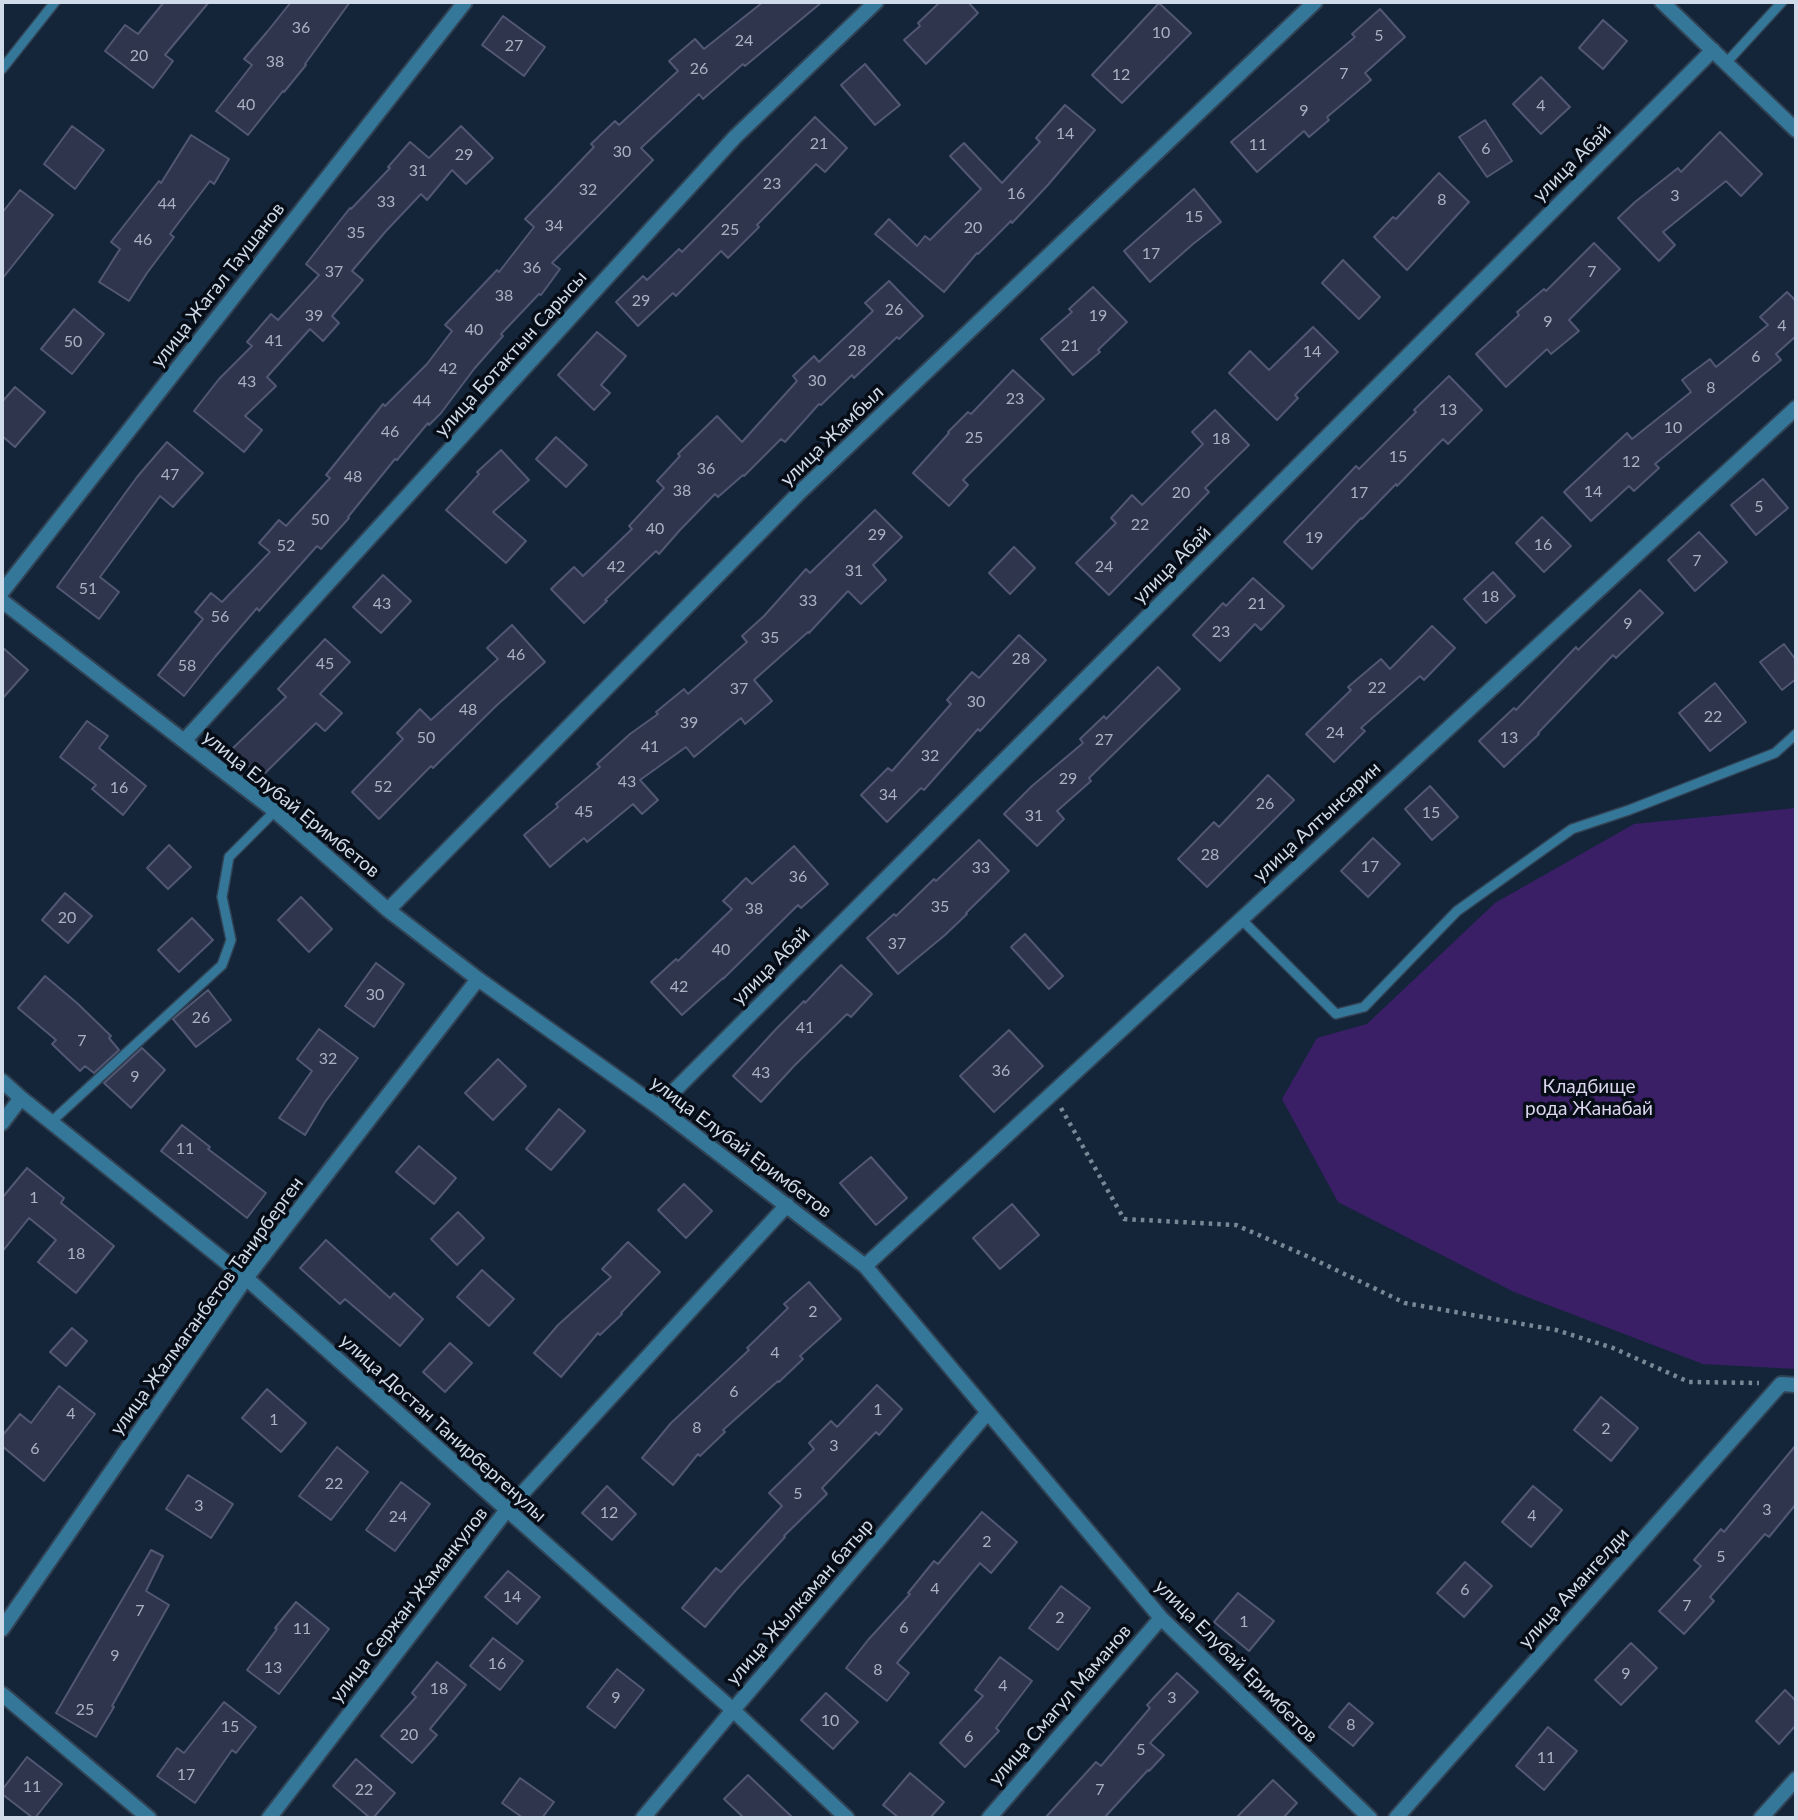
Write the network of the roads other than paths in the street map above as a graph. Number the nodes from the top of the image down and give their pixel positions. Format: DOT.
graph roads {
  1 [pos="55,2"];
  2 [pos="465,2"];
  3 [pos="876,2"];
  4 [pos="1315,2"];
  5 [pos="1662,2"];
  6 [pos="1782,2"];
  7 [pos="1713,50"];
  8 [pos="1726,63"];
  9 [pos="2,69"];
  10 [pos="1796,130"];
  11 [pos="1796,408"];
  12 [pos="2,592"];
  13 [pos="2,601"];
  14 [pos="1796,734"];
  15 [pos="184,741"];
  16 [pos="275,811"];
  17 [pos="388,910"];
  18 [pos="1241,919"];
  19 [pos="478,979"];
  20 [pos="2,1081"];
  21 [pos="21,1098"];
  22 [pos="658,1107"];
  23 [pos="51,1122"];
  24 [pos="2,1123"];
  25 [pos="787,1205"];
  26 [pos="865,1266"];
  27 [pos="246,1278"];
  28 [pos="1796,1385"];
  29 [pos="988,1412"];
  30 [pos="506,1511"];
  31 [pos="1161,1618"];
  32 [pos="2,1629"];
  33 [pos="2,1694"];
  34 [pos="733,1710"];
  35 [pos="1796,1779"];
  36 [pos="149,1818"];
  37 [pos="269,1818"];
  38 [pos="643,1818"];
  39 [pos="847,1818"];
  40 [pos="989,1818"];
  41 [pos="1370,1818"];
  42 [pos="1396,1818"];
  43 [pos="1761,1818"];
  1 -- 9 [label="lane"];
  2 -- 12 [label="street, улица Жагал Таушанов"];
  3 -- 15 [label="street, улица Ботактын Сарысы"];
  4 -- 17 [label="street, улица Жамбыл"];
  5 -- 7 [label="street"];
  6 -- 8 [label="lane"];
  7 -- 8 [label="street"];
  7 -- 22 [label="street, улица Абай"];
  8 -- 10 [label="street"];
  11 -- 18 [label="street, улица Алтынсарин"];
  13 -- 15 [label="street, улица Елубай Еримбетов"];
  14 -- 18 [label="lane"];
  15 -- 16 [label="street, улица Елубай Еримбетов"];
  16 -- 17 [label="street, улица Елубай Еримбетов"];
  16 -- 23 [label="lane"];
  17 -- 19 [label="street, улица Елубай Еримбетов"];
  18 -- 26 [label="street, улица Алтынсарин"];
  19 -- 22 [label="street, улица Елубай Еримбетов"];
  19 -- 27 [label="street, улица Жалмаганбетов Танирберген"];
  20 -- 21 [label="street, улица Достан Танирбергенулы"];
  21 -- 23 [label="street, улица Достан Танирбергенулы"];
  21 -- 24 [label="street"];
  22 -- 25 [label="street, улица Елубай Еримбетов"];
  23 -- 27 [label="street, улица Достан Танирбергенулы"];
  25 -- 26 [label="street, улица Елубай Еримбетов"];
  25 -- 30 [label="street, улица Сержан Жаманкулов"];
  26 -- 29 [label="street, улица Елубай Еримбетов"];
  27 -- 30 [label="street, улица Достан Танирбергенулы"];
  27 -- 32 [label="street, улица Жалмаганбетов Танирберген"];
  28 -- 42 [label="street, улица Амангелди"];
  29 -- 31 [label="street, улица Елубай Еримбетов"];
  29 -- 34 [label="street, улица Жылкаман батыр"];
  30 -- 34 [label="street, улица Достан Танирбергенулы"];
  30 -- 37 [label="street, улица Сержан Жаманкулов"];
  31 -- 40 [label="street, улица Смагул Маманов"];
  31 -- 41 [label="street, улица Елубай Еримбетов"];
  33 -- 36 [label="street"];
  34 -- 38 [label="street, улица Жылкаман батыр"];
  34 -- 39 [label="street, улица Достан Танирбергенулы"];
  35 -- 43 [label="street"];
}
